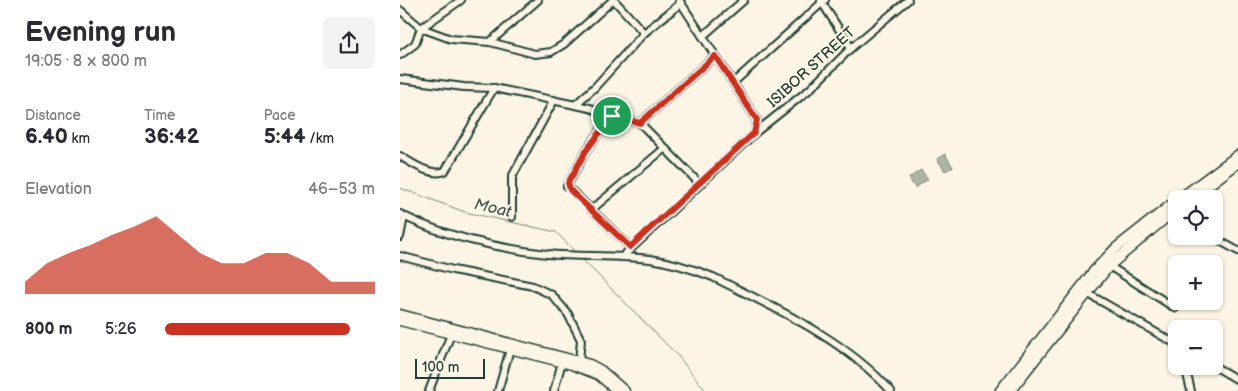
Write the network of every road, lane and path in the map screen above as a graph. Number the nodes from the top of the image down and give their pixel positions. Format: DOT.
graph roads {
  1 [pos="461,0"];
  2 [pos="538,0"];
  3 [pos="613,0"];
  4 [pos="744,0"];
  5 [pos="908,0"];
  6 [pos="823,1"];
  7 [pos="680,2"];
  8 [pos="400,10"];
  9 [pos="421,28"];
  10 [pos="644,33"];
  11 [pos="703,36"];
  12 [pos="490,42"];
  13 [pos="851,48"];
  14 [pos="400,55"];
  15 [pos="715,56"];
  16 [pos="400,79"];
  17 [pos="734,82"];
  18 [pos="494,88"];
  19 [pos="554,100"];
  20 [pos="575,105"];
  21 [pos="612,116"];
  22 [pos="640,123"];
  23 [pos="754,133"];
  24 [pos="665,148"];
  25 [pos="1238,155"];
  26 [pos="400,156"];
  27 [pos="1238,163"];
  28 [pos="700,184"];
  29 [pos="1191,190"];
  30 [pos="1202,190"];
  31 [pos="1168,207"];
  32 [pos="590,210"];
  33 [pos="402,216"];
  34 [pos="512,217"];
  35 [pos="1168,218"];
  36 [pos="400,237"];
  37 [pos="1223,243"];
  38 [pos="630,247"];
  39 [pos="1238,251"];
  40 [pos="400,256"];
  41 [pos="622,257"];
  42 [pos="1106,264"];
  43 [pos="1083,290"];
  44 [pos="1168,304"];
  45 [pos="400,314"];
  46 [pos="400,321"];
  47 [pos="451,334"];
  48 [pos="1168,340"];
  49 [pos="510,349"];
  50 [pos="580,360"];
  51 [pos="562,362"];
  52 [pos="1223,371"];
  53 [pos="1187,375"];
  54 [pos="1238,380"];
  55 [pos="609,388"];
  56 [pos="429,391"];
  57 [pos="498,391"];
  58 [pos="554,391"];
  59 [pos="617,391"];
  60 [pos="625,391"];
  61 [pos="891,391"];
  62 [pos="1000,391"];
  63 [pos="1010,391"];
  64 [pos="1191,391"];
  1 -- 9 [label="street"];
  2 -- 12 [label="street"];
  3 -- 10 [label="street"];
  3 -- 12 [label="street"];
  4 -- 11 [label="street"];
  5 -- 13 [label="street, ISIBOR STREET"];
  6 -- 13 [label="street"];
  6 -- 17 [label="street"];
  7 -- 10 [label="street"];
  7 -- 11 [label="street"];
  8 -- 9 [label="street"];
  9 -- 12 [label="street"];
  9 -- 14 [label="street"];
  10 -- 20 [label="street"];
  11 -- 15 [label="street"];
  13 -- 23 [label="street, ISIBOR STREET"];
  15 -- 17 [label="street"];
  15 -- 22 [label="street"];
  16 -- 18 [label="street"];
  17 -- 23 [label="street"];
  18 -- 19 [label="street"];
  18 -- 26 [label="street"];
  19 -- 20 [label="street"];
  19 -- 34 [label="street"];
  20 -- 21 [label="street"];
  21 -- 22 [label="street"];
  21 -- 32 [label="street"];
  22 -- 24 [label="street"];
  23 -- 28 [label="street, ISIBOR STREET"];
  24 -- 28 [label="street"];
  24 -- 32 [label="street"];
  25 -- 29 [label="highway"];
  27 -- 30 [label="highway"];
  28 -- 38 [label="street, ISIBOR STREET"];
  31 -- 42 [label="highway"];
  32 -- 38 [label="street"];
  33 -- 36 [label="street"];
  33 -- 41 [label="street"];
  35 -- 42 [label="highway"];
  37 -- 39 [label="street"];
  38 -- 41 [label="street, ISIBOR STREET"];
  40 -- 50 [label="street"];
  41 -- 61 [label="street"];
  42 -- 43 [label="highway"];
  42 -- 44 [label="street"];
  43 -- 48 [label="street"];
  43 -- 62 [label="highway"];
  43 -- 63 [label="highway"];
  45 -- 50 [label="main road"];
  46 -- 47 [label="main road"];
  47 -- 49 [label="main road"];
  47 -- 56 [label="street"];
  49 -- 51 [label="main road"];
  49 -- 57 [label="street"];
  50 -- 60 [label="main road"];
  51 -- 55 [label="main road"];
  51 -- 58 [label="street"];
  52 -- 54 [label="street"];
  53 -- 64 [label="street"];
  55 -- 59 [label="main road"];
}
